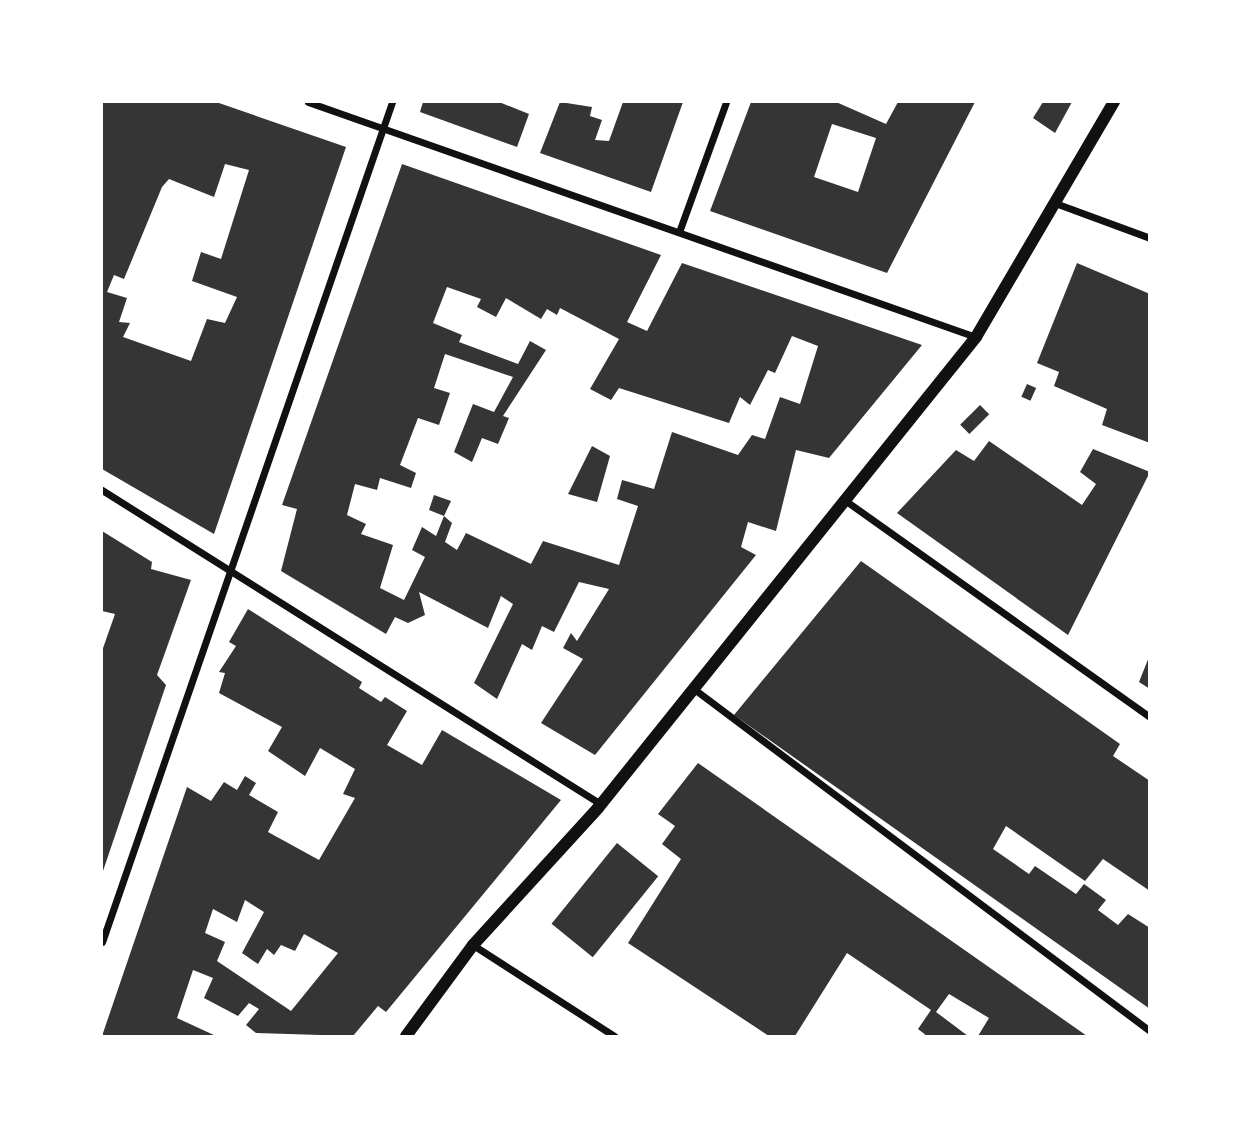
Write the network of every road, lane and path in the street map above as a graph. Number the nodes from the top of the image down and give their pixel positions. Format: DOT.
graph roads {
  1 [pos="307,102"];
  2 [pos="392,102"];
  3 [pos="726,102"];
  4 [pos="1114,102"];
  5 [pos="383,128"];
  6 [pos="1055,202"];
  7 [pos="679,233"];
  8 [pos="1150,238"];
  9 [pos="976,337"];
  10 [pos="102,490"];
  11 [pos="846,501"];
  12 [pos="232,570"];
  13 [pos="694,689"];
  14 [pos="1150,717"];
  15 [pos="599,803"];
  16 [pos="102,942"];
  17 [pos="473,945"];
  18 [pos="1150,1031"];
  19 [pos="406,1037"];
  20 [pos="614,1037"];
  1 -- 5 [label="street"];
  2 -- 5 [label="street"];
  3 -- 7 [label="street"];
  4 -- 6 [label="street"];
  5 -- 7 [label="street"];
  5 -- 12 [label="street"];
  6 -- 8 [label="street"];
  6 -- 9 [label="street"];
  7 -- 9 [label="street"];
  9 -- 11 [label="street"];
  10 -- 12 [label="street"];
  11 -- 13 [label="street"];
  11 -- 14 [label="street"];
  12 -- 15 [label="street"];
  12 -- 16 [label="street"];
  13 -- 15 [label="street"];
  13 -- 18 [label="street"];
  15 -- 17 [label="street"];
  17 -- 19 [label="street"];
  17 -- 20 [label="street"];
}
